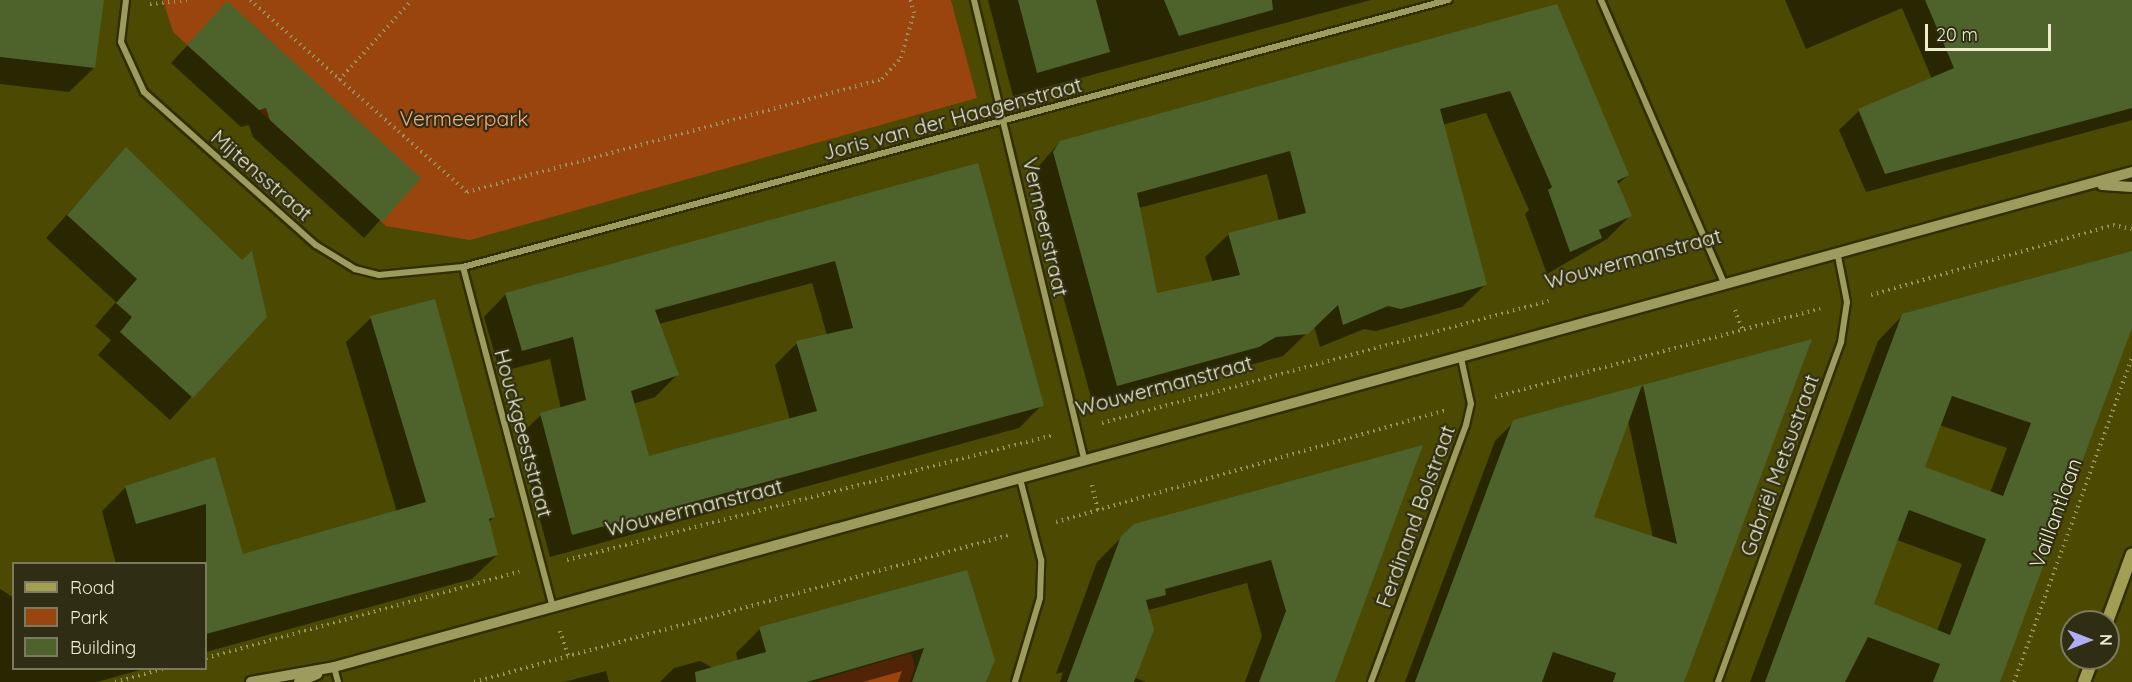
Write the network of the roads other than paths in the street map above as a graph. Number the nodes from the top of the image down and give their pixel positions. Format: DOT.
graph roads {
  1 [pos="974,0"];
  2 [pos="1448,0"];
  3 [pos="1601,0"];
  4 [pos="126,1"];
  5 [pos="1004,122"];
  6 [pos="2132,172"];
  7 [pos="2096,185"];
  8 [pos="2132,188"];
  9 [pos="1838,256"];
  10 [pos="463,267"];
  11 [pos="1725,286"];
  12 [pos="1461,358"];
  13 [pos="1086,461"];
  14 [pos="1020,479"];
  15 [pos="2132,554"];
  16 [pos="553,607"];
  17 [pos="2111,610"];
  18 [pos="334,667"];
  19 [pos="251,682"];
  20 [pos="299,682"];
  21 [pos="338,682"];
  22 [pos="1015,682"];
  23 [pos="1371,682"];
  24 [pos="1718,682"];
  1 -- 5 [label="street, Vermeerstraat"];
  2 -- 5 [label="street, Joris van der Haagenstraat"];
  3 -- 11 [label="street"];
  4 -- 10 [label="street, Mijtensstraat"];
  5 -- 10 [label="street, Joris van der Haagenstraat"];
  5 -- 13 [label="street, Vermeerstraat"];
  6 -- 7 [label="street"];
  7 -- 8 [label="street"];
  7 -- 9 [label="street"];
  9 -- 11 [label="street"];
  9 -- 24 [label="street, Gabriël Metsustraat"];
  10 -- 16 [label="street, Houckgeeststraat"];
  11 -- 12 [label="street"];
  12 -- 13 [label="street"];
  12 -- 23 [label="street, Ferdinand Bolstraat"];
  13 -- 14 [label="street"];
  14 -- 16 [label="street"];
  14 -- 22 [label="street"];
  15 -- 17 [label="main road"];
  16 -- 18 [label="street"];
  18 -- 19 [label="street"];
  18 -- 20 [label="street"];
  18 -- 21 [label="street"];
}
